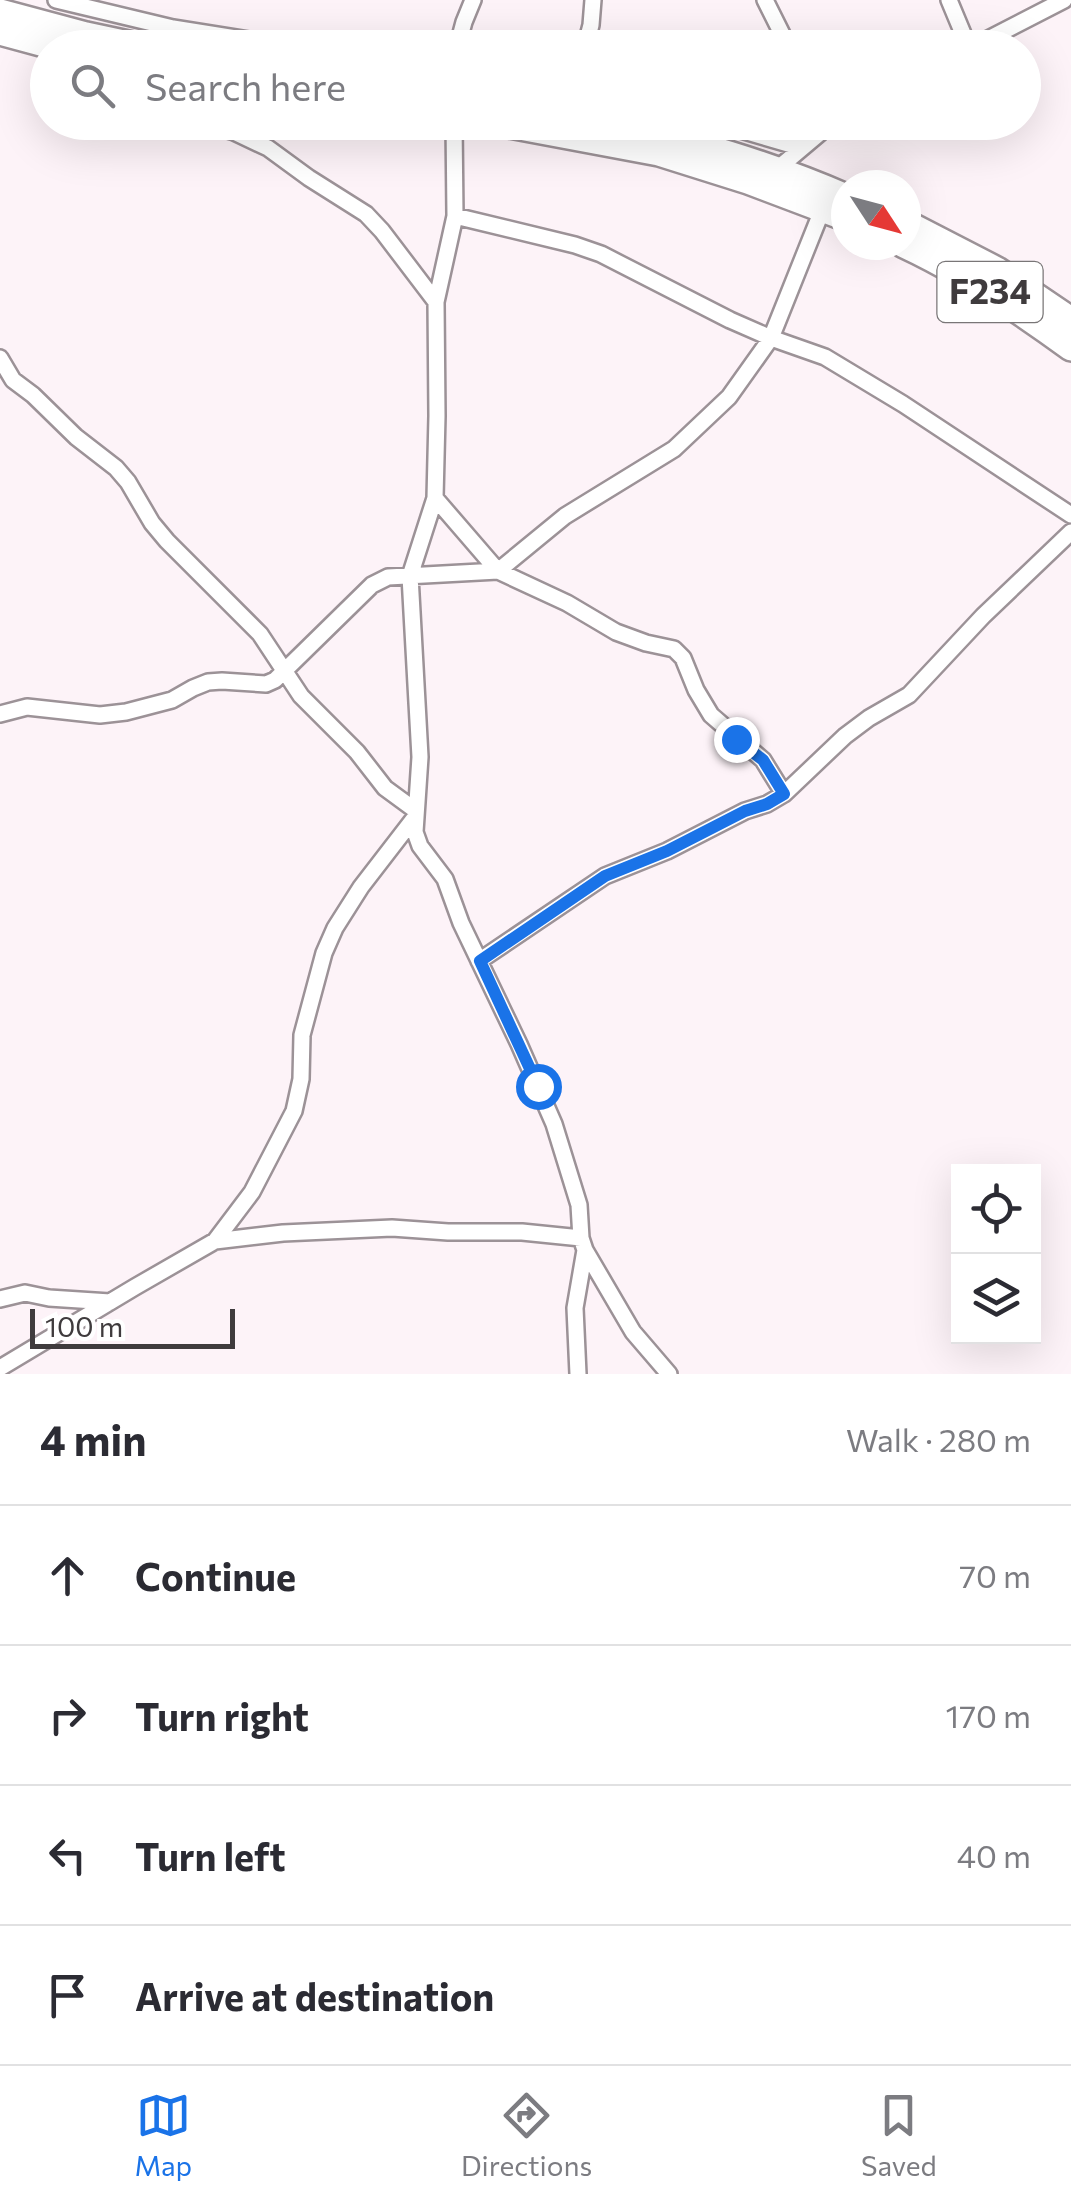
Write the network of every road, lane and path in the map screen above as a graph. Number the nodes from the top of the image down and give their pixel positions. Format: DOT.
graph roads {
  1 [pos="56,0"];
  2 [pos="473,0"];
  3 [pos="592,0"];
  4 [pos="764,0"];
  5 [pos="949,0"];
  6 [pos="1064,0"];
  7 [pos="0,12"];
  8 [pos="67,30"];
  9 [pos="186,30"];
  10 [pos="462,30"];
  11 [pos="590,30"];
  12 [pos="780,30"];
  13 [pos="962,30"];
  14 [pos="1005,30"];
  15 [pos="0,32"];
  16 [pos="30,40"];
  17 [pos="251,140"];
  18 [pos="454,140"];
  19 [pos="590,140"];
  20 [pos="684,140"];
  21 [pos="774,140"];
  22 [pos="812,140"];
  23 [pos="802,148"];
  24 [pos="776,170"];
  25 [pos="831,204"];
  26 [pos="831,206"];
  27 [pos="454,216"];
  28 [pos="831,222"];
  29 [pos="921,231"];
  30 [pos="921,253"];
  31 [pos="436,302"];
  32 [pos="1071,320"];
  33 [pos="772,338"];
  34 [pos="1071,348"];
  35 [pos="0,358"];
  36 [pos="435,498"];
  37 [pos="1071,515"];
  38 [pos="1071,532"];
  39 [pos="498,571"];
  40 [pos="410,576"];
  41 [pos="284,670"];
  42 [pos="0,714"];
  43 [pos="784,794"];
  44 [pos="415,814"];
  45 [pos="381,859"];
  46 [pos="430,860"];
  47 [pos="480,961"];
  48 [pos="216,1242"];
  49 [pos="583,1244"];
  50 [pos="0,1298"];
  51 [pos="110,1302"];
  52 [pos="0,1368"];
  53 [pos="578,1374"];
  54 [pos="669,1374"];
  1 -- 9 [label="street"];
  2 -- 10 [label="street"];
  3 -- 11 [label="street"];
  4 -- 12 [label="street"];
  5 -- 13 [label="street"];
  6 -- 14 [label="street"];
  7 -- 8 [label="main road"];
  15 -- 16 [label="main road"];
  17 -- 31 [label="street"];
  18 -- 27 [label="street"];
  19 -- 26 [label="main road"];
  20 -- 24 [label="main road"];
  21 -- 23 [label="street"];
  22 -- 23 [label="street"];
  23 -- 24 [label="street"];
  24 -- 25 [label="main road"];
  27 -- 31 [label="street"];
  27 -- 33 [label="street"];
  28 -- 33 [label="street"];
  29 -- 32 [label="main road, F234"];
  30 -- 34 [label="main road, F234"];
  31 -- 36 [label="street"];
  33 -- 37 [label="street"];
  33 -- 39 [label="street"];
  35 -- 41 [label="street"];
  36 -- 39 [label="street"];
  36 -- 40 [label="street"];
  38 -- 43 [label="street"];
  39 -- 40 [label="street"];
  39 -- 43 [label="street"];
  40 -- 41 [label="street"];
  40 -- 44 [label="street"];
  41 -- 42 [label="street"];
  41 -- 44 [label="street"];
  43 -- 47 [label="street"];
  44 -- 45 [label="street"];
  44 -- 46 [label="street"];
  45 -- 46 [label="street"];
  45 -- 48 [label="street"];
  46 -- 47 [label="street"];
  47 -- 49 [label="street"];
  48 -- 49 [label="street"];
  48 -- 51 [label="street"];
  49 -- 53 [label="street"];
  49 -- 54 [label="street"];
  50 -- 51 [label="street"];
  51 -- 52 [label="street"];
}
